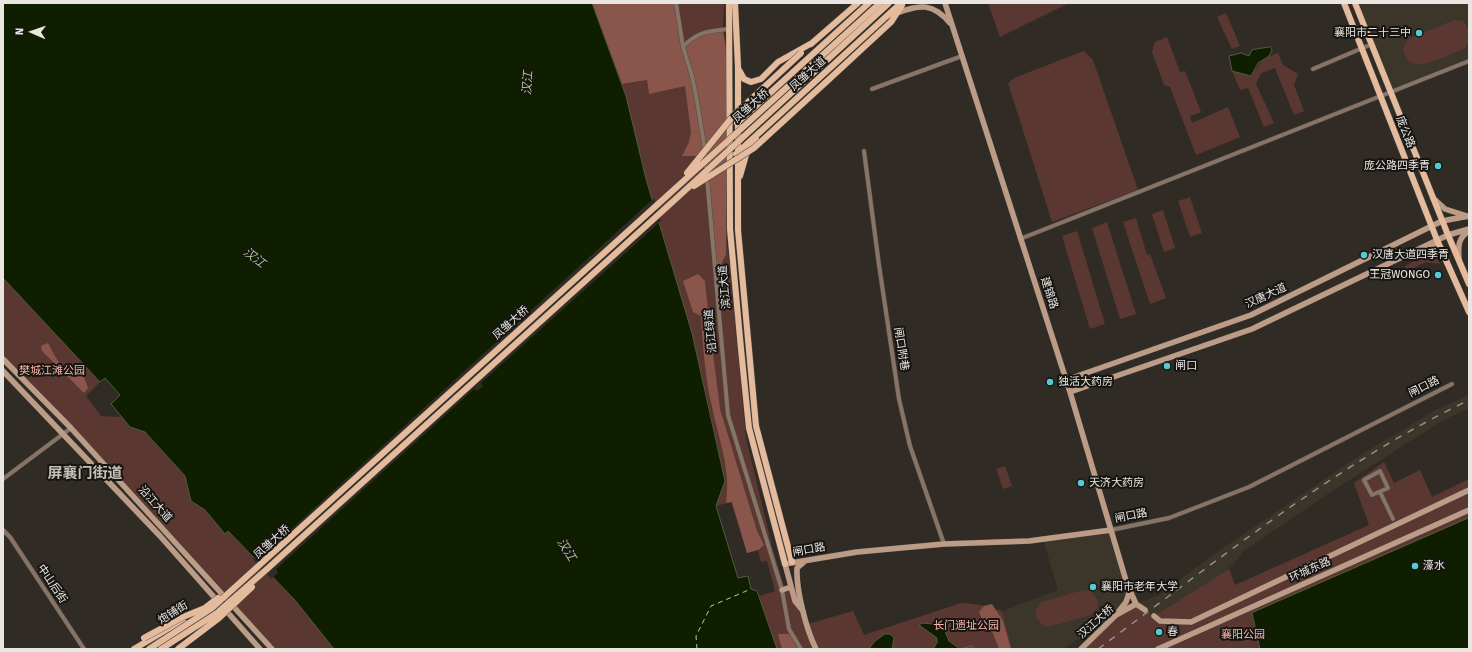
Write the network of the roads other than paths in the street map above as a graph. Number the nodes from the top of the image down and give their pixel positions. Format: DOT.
graph roads {
  1 [pos="676,3"];
  2 [pos="729,3"];
  3 [pos="735,3"];
  4 [pos="858,3"];
  5 [pos="869,3"];
  6 [pos="880,3"];
  7 [pos="889,3"];
  8 [pos="902,3"];
  9 [pos="947,3"];
  10 [pos="1344,3"];
  11 [pos="1355,3"];
  12 [pos="897,13"];
  13 [pos="952,24"];
  14 [pos="729,29"];
  15 [pos="812,43"];
  16 [pos="1372,44"];
  17 [pos="683,47"];
  18 [pos="1361,48"];
  19 [pos="962,56"];
  20 [pos="1469,61"];
  21 [pos="738,67"];
  22 [pos="1313,69"];
  23 [pos="872,89"];
  24 [pos="1391,92"];
  25 [pos="1380,96"];
  26 [pos="738,122"];
  27 [pos="766,126"];
  28 [pos="729,130"];
  29 [pos="864,151"];
  30 [pos="737,153"];
  31 [pos="729,160"];
  32 [pos="673,190"];
  33 [pos="737,193"];
  34 [pos="679,196"];
  35 [pos="1433,198"];
  36 [pos="1427,212"];
  37 [pos="1469,216"];
  38 [pos="1442,221"];
  39 [pos="1432,226"];
  40 [pos="1469,230"];
  41 [pos="1422,231"];
  42 [pos="1448,235"];
  43 [pos="1020,239"];
  44 [pos="1437,240"];
  45 [pos="1426,246"];
  46 [pos="1445,257"];
  47 [pos="1459,261"];
  48 [pos="1469,282"];
  49 [pos="1469,312"];
  50 [pos="3,359"];
  51 [pos="3,371"];
  52 [pos="1066,380"];
  53 [pos="1452,384"];
  54 [pos="1070,392"];
  55 [pos="71,428"];
  56 [pos="64,434"];
  57 [pos="3,479"];
  58 [pos="1469,490"];
  59 [pos="1380,492"];
  60 [pos="1469,510"];
  61 [pos="1393,519"];
  62 [pos="3,530"];
  63 [pos="1111,530"];
  64 [pos="944,544"];
  65 [pos="808,560"];
  66 [pos="792,562"];
  67 [pos="262,564"];
  68 [pos="785,564"];
  69 [pos="267,569"];
  70 [pos="791,587"];
  71 [pos="782,590"];
  72 [pos="1130,591"];
  73 [pos="222,592"];
  74 [pos="215,599"];
  75 [pos="1136,604"];
  76 [pos="235,607"];
  77 [pos="1145,610"];
  78 [pos="803,611"];
  79 [pos="228,613"];
  80 [pos="1116,614"];
  81 [pos="1154,616"];
  82 [pos="84,649"];
  83 [pos="130,649"];
  84 [pos="134,649"];
  85 [pos="149,649"];
  86 [pos="161,649"];
  87 [pos="174,649"];
  88 [pos="178,649"];
  89 [pos="260,649"];
  90 [pos="272,649"];
  91 [pos="801,649"];
  92 [pos="816,649"];
  93 [pos="1081,649"];
  94 [pos="1159,649"];
  1 -- 17 [label="street, 沿江绿道"];
  2 -- 14 [label="main road, 滨江大道"];
  3 -- 21 [label="main road, 滨江大道"];
  4 -- 15 [label="main road"];
  5 -- 26 [label="main road, 凤雏大道"];
  6 -- 32 [label="main road, 凤雏大桥, bridge"];
  7 -- 34 [label="main road, 凤雏大桥, bridge"];
  8 -- 12 [label="main road"];
  8 -- 27 [label="main road, 凤雏大道"];
  9 -- 13 [label="main road, 建锦路"];
  10 -- 18 [label="main road, 庞公路"];
  11 -- 16 [label="main road, 庞公路"];
  12 -- 13 [label="main road"];
  12 -- 34 [label="main road, bridge"];
  13 -- 19 [label="main road, 建锦路"];
  14 -- 17 [label="street"];
  14 -- 28 [label="main road, 滨江大道"];
  15 -- 21 [label="main road"];
  15 -- 32 [label="main road, bridge"];
  16 -- 18 [label="street"];
  16 -- 24 [label="main road, 庞公路"];
  17 -- 71 [label="street, 沿江绿道"];
  18 -- 22 [label="street"];
  18 -- 25 [label="main road, 庞公路"];
  19 -- 23 [label="street"];
  19 -- 43 [label="main road, 建锦路"];
  20 -- 24 [label="street"];
  21 -- 26 [label="main road, 滨江大道"];
  24 -- 25 [label="street"];
  24 -- 35 [label="main road, 庞公路"];
  25 -- 36 [label="main road, 庞公路"];
  25 -- 43 [label="street"];
  26 -- 28 [label="main road, 凤雏大道"];
  26 -- 30 [label="main road, 滨江大道"];
  27 -- 30 [label="main road, 凤雏大道"];
  27 -- 33 [label="main road"];
  28 -- 31 [label="main road, 滨江大道"];
  29 -- 64 [label="street, 闸口附巷"];
  30 -- 31 [label="main road, 凤雏大道"];
  30 -- 33 [label="main road, 滨江大道"];
  31 -- 68 [label="main road, 滨江大道"];
  32 -- 67 [label="main road, 凤雏大桥, bridge"];
  33 -- 66 [label="main road, 滨江大道"];
  34 -- 69 [label="main road, 凤雏大桥, bridge"];
  35 -- 37 [label="main road"];
  35 -- 38 [label="main road, 庞公路"];
  36 -- 39 [label="main road, 庞公路"];
  36 -- 41 [label="main road"];
  37 -- 38 [label="main road, 汉唐大道"];
  38 -- 39 [label="main road, 汉唐大道"];
  38 -- 42 [label="main road, 庞公路"];
  39 -- 41 [label="main road, 汉唐大道"];
  39 -- 44 [label="main road, 庞公路"];
  40 -- 42 [label="main road"];
  40 -- 47 [label="main road"];
  41 -- 52 [label="main road, 汉唐大道"];
  42 -- 44 [label="main road"];
  42 -- 47 [label="main road, 庞公路"];
  43 -- 52 [label="main road, 建锦路"];
  44 -- 45 [label="main road"];
  44 -- 46 [label="main road, 庞公路"];
  45 -- 46 [label="main road"];
  45 -- 54 [label="main road"];
  46 -- 49 [label="main road, 庞公路"];
  47 -- 48 [label="main road, 庞公路"];
  50 -- 55 [label="main road, 沿江大道"];
  51 -- 56 [label="main road, 沿江大道"];
  52 -- 54 [label="main road, 建锦路"];
  53 -- 63 [label="street, 闸口路"];
  54 -- 63 [label="main road, 建锦路"];
  55 -- 56 [label="street"];
  55 -- 73 [label="main road, 沿江大道"];
  56 -- 57 [label="street"];
  56 -- 74 [label="main road, 沿江大道"];
  58 -- 81 [label="main road, 环城东路"];
  59 -- 59 [label="street"];
  59 -- 61 [label="street"];
  60 -- 94 [label="main road, 环城东路"];
  62 -- 82 [label="street, 中山后街"];
  63 -- 64 [label="main road, 闸口路"];
  63 -- 72 [label="main road, 建锦路"];
  64 -- 65 [label="main road, 闸口路"];
  65 -- 66 [label="main road, 闸口路"];
  65 -- 78 [label="main road"];
  66 -- 68 [label="main road, 闸口路"];
  67 -- 83 [label="main road, bridge"];
  67 -- 85 [label="main road, 凤雏大桥, bridge"];
  68 -- 70 [label="main road"];
  69 -- 86 [label="main road, 凤雏大桥, bridge"];
  69 -- 88 [label="main road, bridge"];
  70 -- 71 [label="main road"];
  70 -- 78 [label="main road"];
  71 -- 91 [label="street, 沿江绿道"];
  72 -- 75 [label="main road, 建锦路"];
  72 -- 80 [label="main road"];
  73 -- 74 [label="main road, 炮铺街"];
  73 -- 76 [label="main road, 沿江大道"];
  74 -- 79 [label="main road, 沿江大道"];
  74 -- 84 [label="main road, 炮铺街"];
  75 -- 77 [label="main road"];
  75 -- 80 [label="main road, 汉江大桥"];
  76 -- 79 [label="main road"];
  76 -- 90 [label="main road, 沿江大道"];
  78 -- 92 [label="main road"];
  79 -- 87 [label="main road"];
  79 -- 89 [label="main road, 沿江大道"];
  80 -- 93 [label="main road, 汉江大桥"];
}
